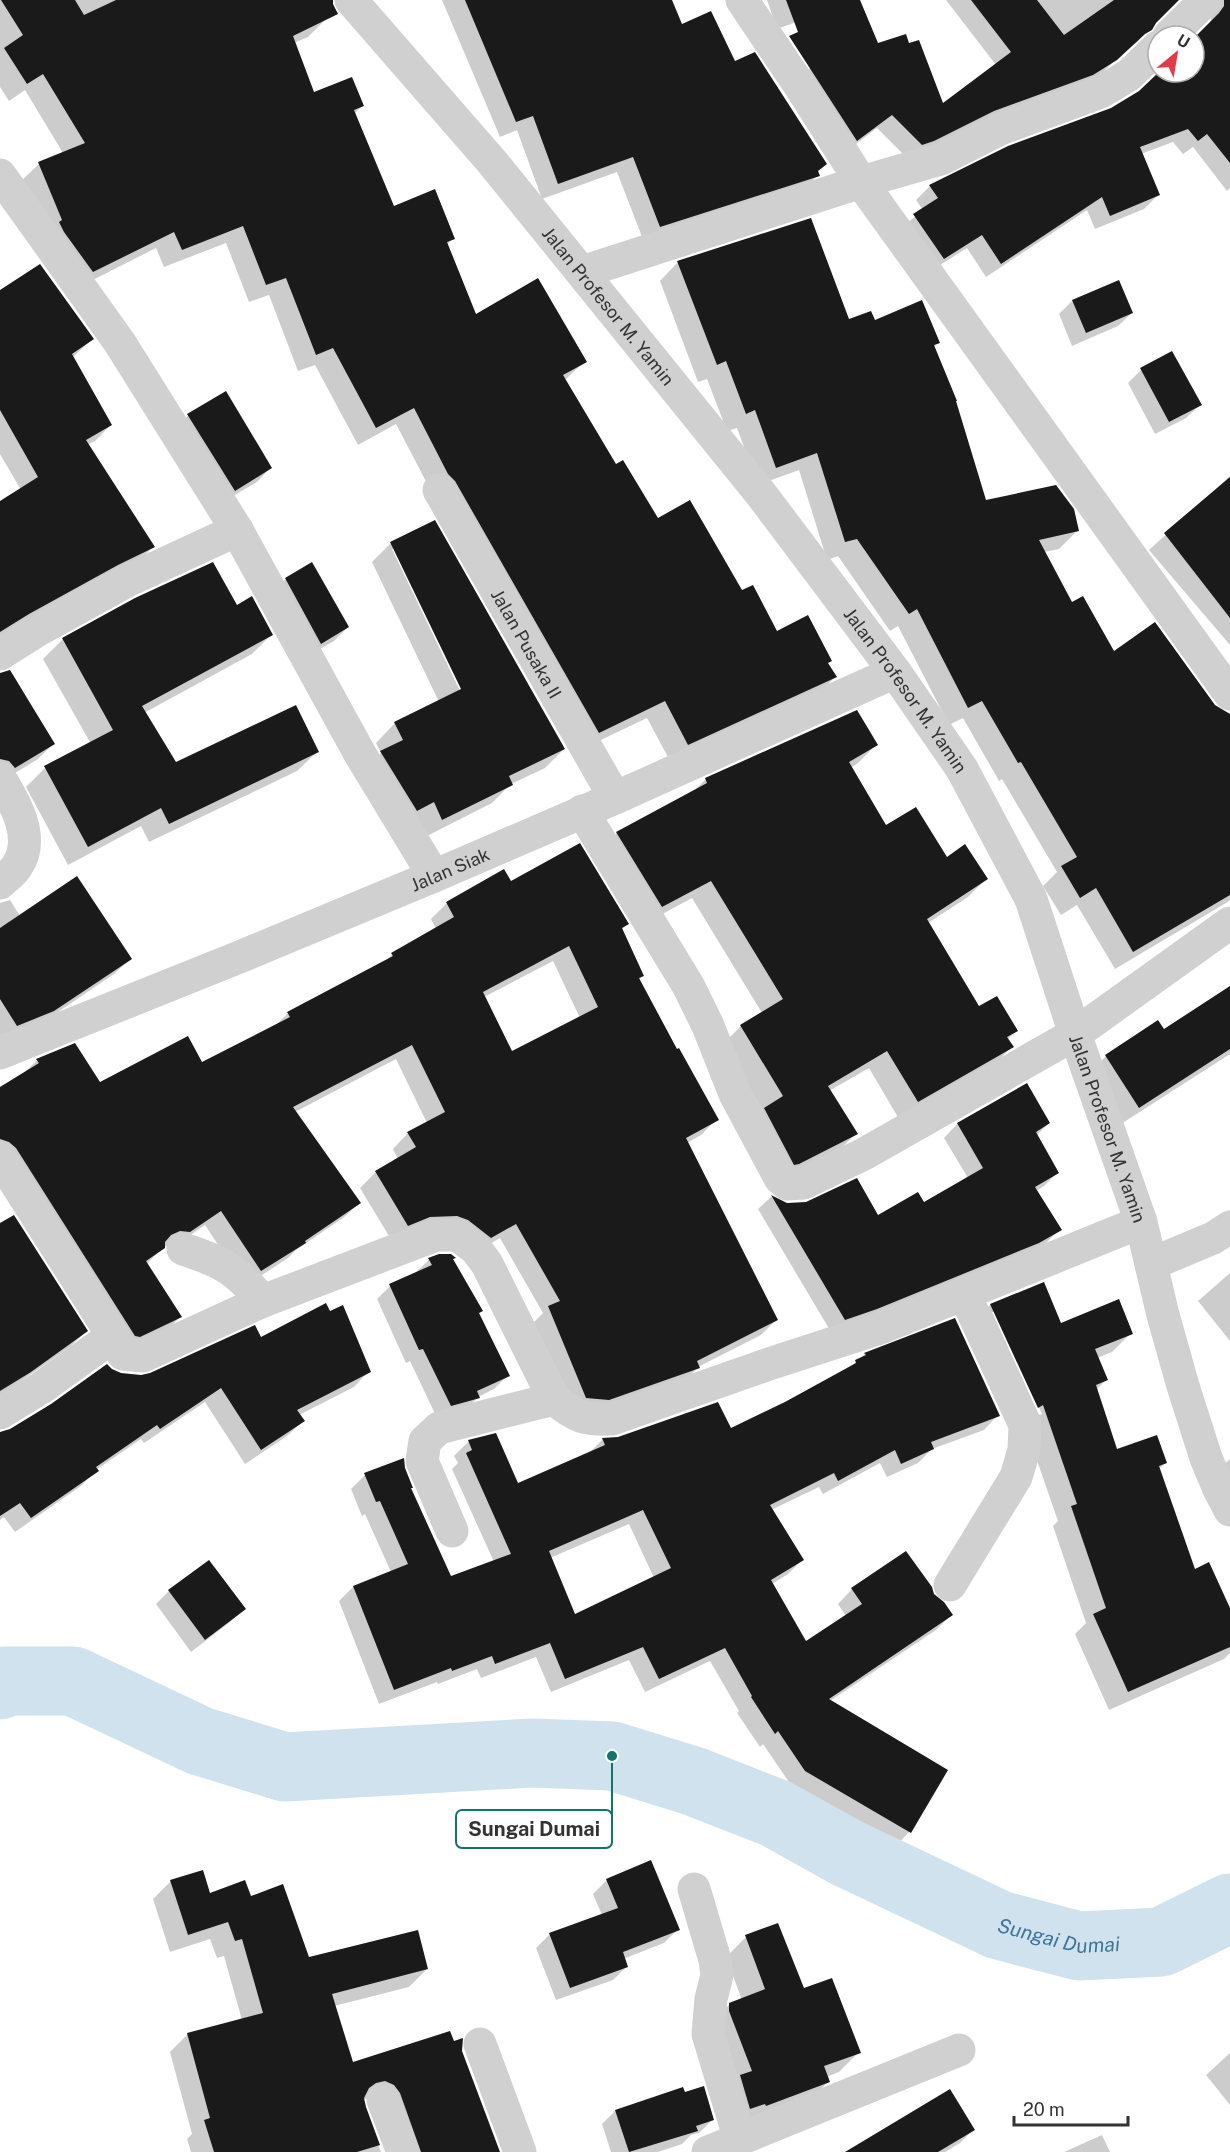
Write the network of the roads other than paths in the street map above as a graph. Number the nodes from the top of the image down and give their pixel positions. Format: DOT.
graph roads {
  1 [pos="351,0"];
  2 [pos="742,0"];
  3 [pos="1206,0"];
  4 [pos="1181,24"];
  5 [pos="1146,59"];
  6 [pos="0,175"];
  7 [pos="861,182"];
  8 [pos="582,272"];
  9 [pos="440,490"];
  10 [pos="237,531"];
  11 [pos="0,654"];
  12 [pos="895,672"];
  13 [pos="1230,694"];
  14 [pos="0,778"];
  15 [pos="615,798"];
  16 [pos="582,811"];
  17 [pos="434,876"];
  18 [pos="0,884"];
  19 [pos="1230,923"];
  20 [pos="1075,1034"];
  21 [pos="0,1053"];
  22 [pos="0,1158"];
  23 [pos="1141,1222"];
  24 [pos="1230,1227"];
  25 [pos="183,1249"];
  26 [pos="1151,1264"];
  27 [pos="964,1293"];
  28 [pos="263,1300"];
  29 [pos="113,1336"];
  30 [pos="554,1399"];
  31 [pos="0,1413"];
  32 [pos="1230,1510"];
  33 [pos="452,1531"];
  34 [pos="951,1585"];
  35 [pos="694,1889"];
  36 [pos="480,2044"];
  37 [pos="959,2050"];
  38 [pos="383,2100"];
  39 [pos="740,2139"];
  40 [pos="403,2152"];
  41 [pos="520,2152"];
  42 [pos="708,2152"];
  1 -- 8 [label="street, Jalan Profesor M. Yamin"];
  2 -- 7 [label="street"];
  3 -- 4 [label="street"];
  5 -- 7 [label="street"];
  6 -- 10 [label="street"];
  7 -- 8 [label="street"];
  7 -- 13 [label="street"];
  8 -- 12 [label="street, Jalan Profesor M. Yamin"];
  9 -- 15 [label="street, Jalan Pusaka II"];
  10 -- 11 [label="street"];
  10 -- 17 [label="street"];
  12 -- 15 [label="street, Jalan Siak"];
  12 -- 20 [label="street, Jalan Profesor M. Yamin"];
  14 -- 18 [label="street"];
  15 -- 16 [label="street, Jalan Siak"];
  16 -- 17 [label="street, Jalan Siak"];
  16 -- 20 [label="street"];
  17 -- 21 [label="street, Jalan Siak"];
  19 -- 20 [label="street"];
  20 -- 23 [label="street, Jalan Profesor M. Yamin"];
  22 -- 29 [label="street"];
  23 -- 26 [label="street, Jalan Profesor M. Yamin"];
  23 -- 27 [label="street"];
  24 -- 26 [label="street"];
  25 -- 28 [label="street"];
  26 -- 32 [label="street, Jalan Profesor M. Yamin"];
  27 -- 30 [label="street"];
  27 -- 34 [label="street"];
  28 -- 29 [label="street"];
  28 -- 30 [label="street"];
  29 -- 31 [label="street"];
  30 -- 33 [label="street"];
  35 -- 39 [label="street"];
  36 -- 41 [label="street"];
  37 -- 39 [label="street"];
  38 -- 40 [label="street"];
  39 -- 42 [label="street"];
}
